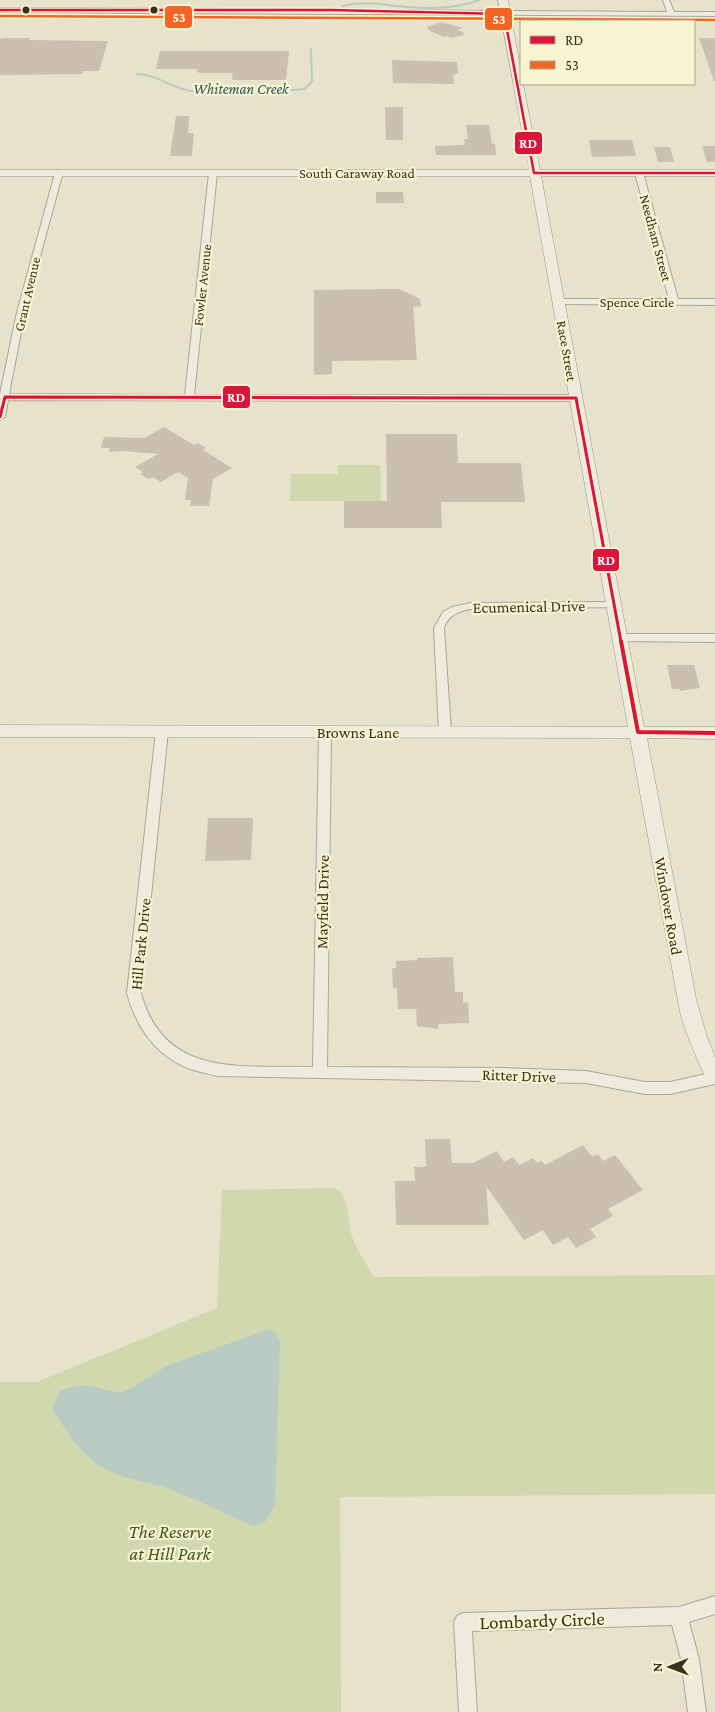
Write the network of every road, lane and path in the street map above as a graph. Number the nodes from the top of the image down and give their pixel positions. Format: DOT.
graph roads {
  1 [pos="7,0"];
  2 [pos="144,0"];
  3 [pos="503,0"];
  4 [pos="666,0"];
  5 [pos="2,10"];
  6 [pos="142,10"];
  7 [pos="504,14"];
  8 [pos="671,14"];
  9 [pos="715,14"];
  10 [pos="59,172"];
  11 [pos="0,173"];
  12 [pos="213,173"];
  13 [pos="534,173"];
  14 [pos="639,173"];
  15 [pos="715,173"];
  16 [pos="558,302"];
  17 [pos="674,302"];
  18 [pos="715,302"];
  19 [pos="2,397"];
  20 [pos="189,397"];
  21 [pos="576,398"];
  22 [pos="0,417"];
  23 [pos="614,605"];
  24 [pos="620,638"];
  25 [pos="715,638"];
  26 [pos="0,731"];
  27 [pos="162,732"];
  28 [pos="325,732"];
  29 [pos="445,732"];
  30 [pos="638,732"];
  31 [pos="715,733"];
  32 [pos="320,1073"];
  33 [pos="715,1076"];
  34 [pos="715,1605"];
  35 [pos="680,1616"];
  36 [pos="468,1712"];
  37 [pos="697,1712"];
  1 -- 5 [label="street"];
  2 -- 6 [label="street"];
  3 -- 7 [label="street, Race Street"];
  4 -- 8 [label="street"];
  5 -- 6 [label="street"];
  6 -- 7 [label="street"];
  7 -- 8 [label="street"];
  7 -- 13 [label="street, Race Street"];
  8 -- 9 [label="street"];
  10 -- 11 [label="street, South Caraway Road"];
  10 -- 12 [label="street, South Caraway Road"];
  10 -- 19 [label="street, Grant Avenue"];
  12 -- 13 [label="street, South Caraway Road"];
  12 -- 20 [label="street, Fowler Avenue"];
  13 -- 14 [label="street, South Caraway Road"];
  13 -- 16 [label="street, Race Street"];
  14 -- 15 [label="street, South Caraway Road"];
  14 -- 17 [label="street, Needham Street"];
  16 -- 17 [label="street, Spence Circle"];
  16 -- 21 [label="street, Race Street"];
  17 -- 18 [label="street, Spence Circle"];
  19 -- 20 [label="street"];
  19 -- 22 [label="street, Grant Avenue"];
  20 -- 21 [label="street"];
  21 -- 23 [label="street, Race Street"];
  23 -- 24 [label="street, Race Street"];
  23 -- 29 [label="street, Ecumenical Drive"];
  24 -- 25 [label="street"];
  24 -- 30 [label="street, Race Street"];
  26 -- 27 [label="street, Browns Lane"];
  27 -- 28 [label="street, Browns Lane"];
  27 -- 32 [label="street, Hill Park Drive"];
  28 -- 29 [label="street, Browns Lane"];
  28 -- 32 [label="street, Mayfield Drive"];
  29 -- 30 [label="street, Browns Lane"];
  30 -- 31 [label="street, Browns Lane"];
  30 -- 33 [label="street, Windover Road"];
  32 -- 33 [label="street, Ritter Drive"];
  34 -- 35 [label="street"];
  35 -- 36 [label="street, Lombardy Circle"];
  35 -- 37 [label="street"];
}
